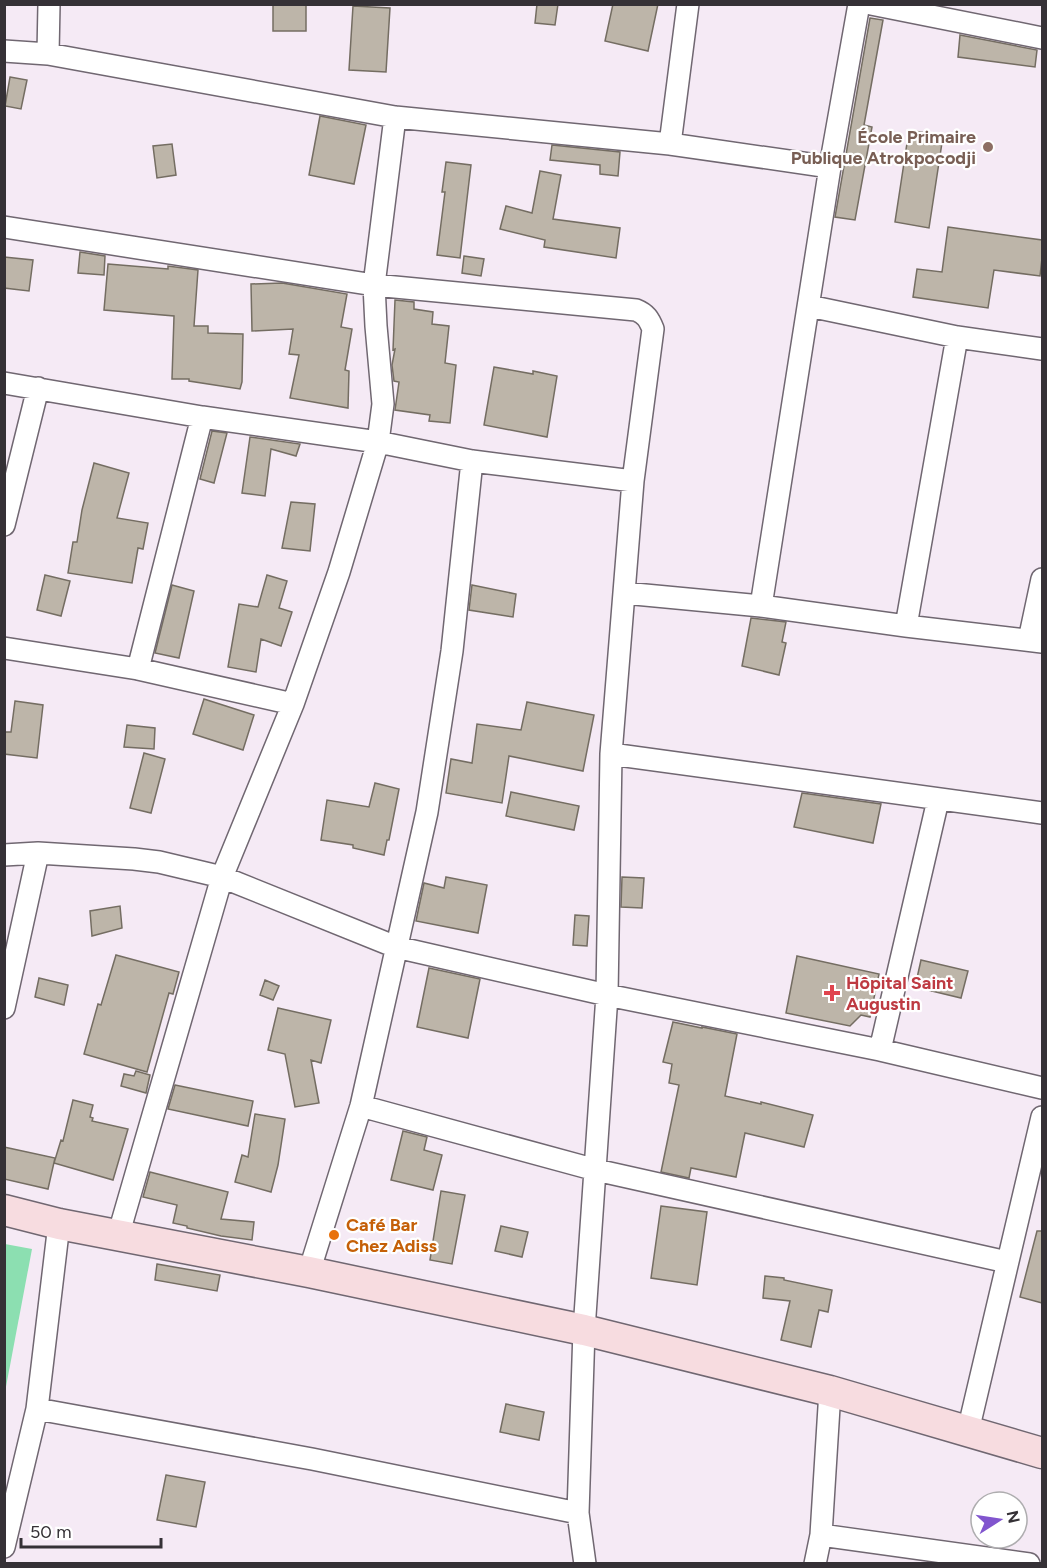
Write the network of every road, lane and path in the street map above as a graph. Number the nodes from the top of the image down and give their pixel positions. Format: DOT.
graph roads {
  1 [pos="49,4"];
  2 [pos="688,4"];
  3 [pos="859,4"];
  4 [pos="871,4"];
  5 [pos="1042,38"];
  6 [pos="4,51"];
  7 [pos="48,54"];
  8 [pos="395,117"];
  9 [pos="670,144"];
  10 [pos="830,167"];
  11 [pos="4,227"];
  12 [pos="374,285"];
  13 [pos="809,306"];
  14 [pos="957,337"];
  15 [pos="1042,349"];
  16 [pos="4,383"];
  17 [pos="38,388"];
  18 [pos="202,417"];
  19 [pos="378,442"];
  20 [pos="472,461"];
  21 [pos="633,482"];
  22 [pos="4,525"];
  23 [pos="1042,579"];
  24 [pos="624,592"];
  25 [pos="761,606"];
  26 [pos="906,626"];
  27 [pos="1036,641"];
  28 [pos="4,648"];
  29 [pos="138,669"];
  30 [pos="293,704"];
  31 [pos="611,754"];
  32 [pos="938,800"];
  33 [pos="1042,813"];
  34 [pos="38,853"];
  35 [pos="4,855"];
  36 [pos="222,877"];
  37 [pos="396,947"];
  38 [pos="7,987"];
  39 [pos="607,995"];
  40 [pos="4,1008"];
  41 [pos="880,1050"];
  42 [pos="1042,1088"];
  43 [pos="361,1106"];
  44 [pos="1042,1117"];
  45 [pos="596,1170"];
  46 [pos="4,1210"];
  47 [pos="59,1224"];
  48 [pos="118,1236"];
  49 [pos="1007,1262"];
  50 [pos="309,1272"];
  51 [pos="584,1330"];
  52 [pos="830,1391"];
  53 [pos="37,1409"];
  54 [pos="968,1431"];
  55 [pos="1042,1453"];
  56 [pos="578,1513"];
  57 [pos="821,1535"];
  58 [pos="4,1547"];
  59 [pos="998,1561"];
  60 [pos="585,1563"];
  61 [pos="815,1563"];
  62 [pos="1029,1563"];
  1 -- 7 [label="street"];
  2 -- 9 [label="street"];
  3 -- 10 [label="street"];
  4 -- 5 [label="street"];
  6 -- 7 [label="street"];
  7 -- 8 [label="street"];
  8 -- 9 [label="street"];
  8 -- 12 [label="street"];
  9 -- 10 [label="street"];
  10 -- 13 [label="street"];
  11 -- 12 [label="street"];
  12 -- 19 [label="street"];
  12 -- 21 [label="street"];
  13 -- 14 [label="street"];
  13 -- 25 [label="street"];
  14 -- 15 [label="street"];
  14 -- 26 [label="street"];
  16 -- 17 [label="street"];
  17 -- 18 [label="street"];
  17 -- 22 [label="street"];
  18 -- 19 [label="street"];
  18 -- 29 [label="street"];
  19 -- 20 [label="street"];
  19 -- 30 [label="street"];
  20 -- 21 [label="street"];
  20 -- 37 [label="street"];
  21 -- 24 [label="street"];
  23 -- 27 [label="street"];
  24 -- 25 [label="street"];
  24 -- 31 [label="street"];
  25 -- 26 [label="street"];
  26 -- 27 [label="street"];
  28 -- 29 [label="street"];
  29 -- 30 [label="street"];
  30 -- 36 [label="street"];
  31 -- 32 [label="street"];
  31 -- 39 [label="street"];
  32 -- 33 [label="street"];
  32 -- 41 [label="street"];
  34 -- 35 [label="street"];
  34 -- 36 [label="street"];
  34 -- 38 [label="street"];
  36 -- 37 [label="street"];
  36 -- 48 [label="street"];
  37 -- 39 [label="street"];
  37 -- 43 [label="street"];
  38 -- 40 [label="street"];
  39 -- 41 [label="street"];
  39 -- 45 [label="street"];
  41 -- 42 [label="street"];
  43 -- 45 [label="street"];
  43 -- 50 [label="street"];
  44 -- 49 [label="street"];
  45 -- 49 [label="street"];
  45 -- 51 [label="street"];
  46 -- 47 [label="main road"];
  47 -- 48 [label="main road"];
  47 -- 53 [label="street"];
  48 -- 50 [label="main road"];
  49 -- 54 [label="street"];
  50 -- 51 [label="main road"];
  51 -- 52 [label="main road"];
  51 -- 56 [label="street"];
  52 -- 54 [label="main road"];
  52 -- 57 [label="street"];
  53 -- 56 [label="street"];
  53 -- 58 [label="street"];
  54 -- 55 [label="main road"];
  56 -- 60 [label="street"];
  57 -- 59 [label="street"];
  57 -- 61 [label="street"];
  59 -- 62 [label="street"];
}
